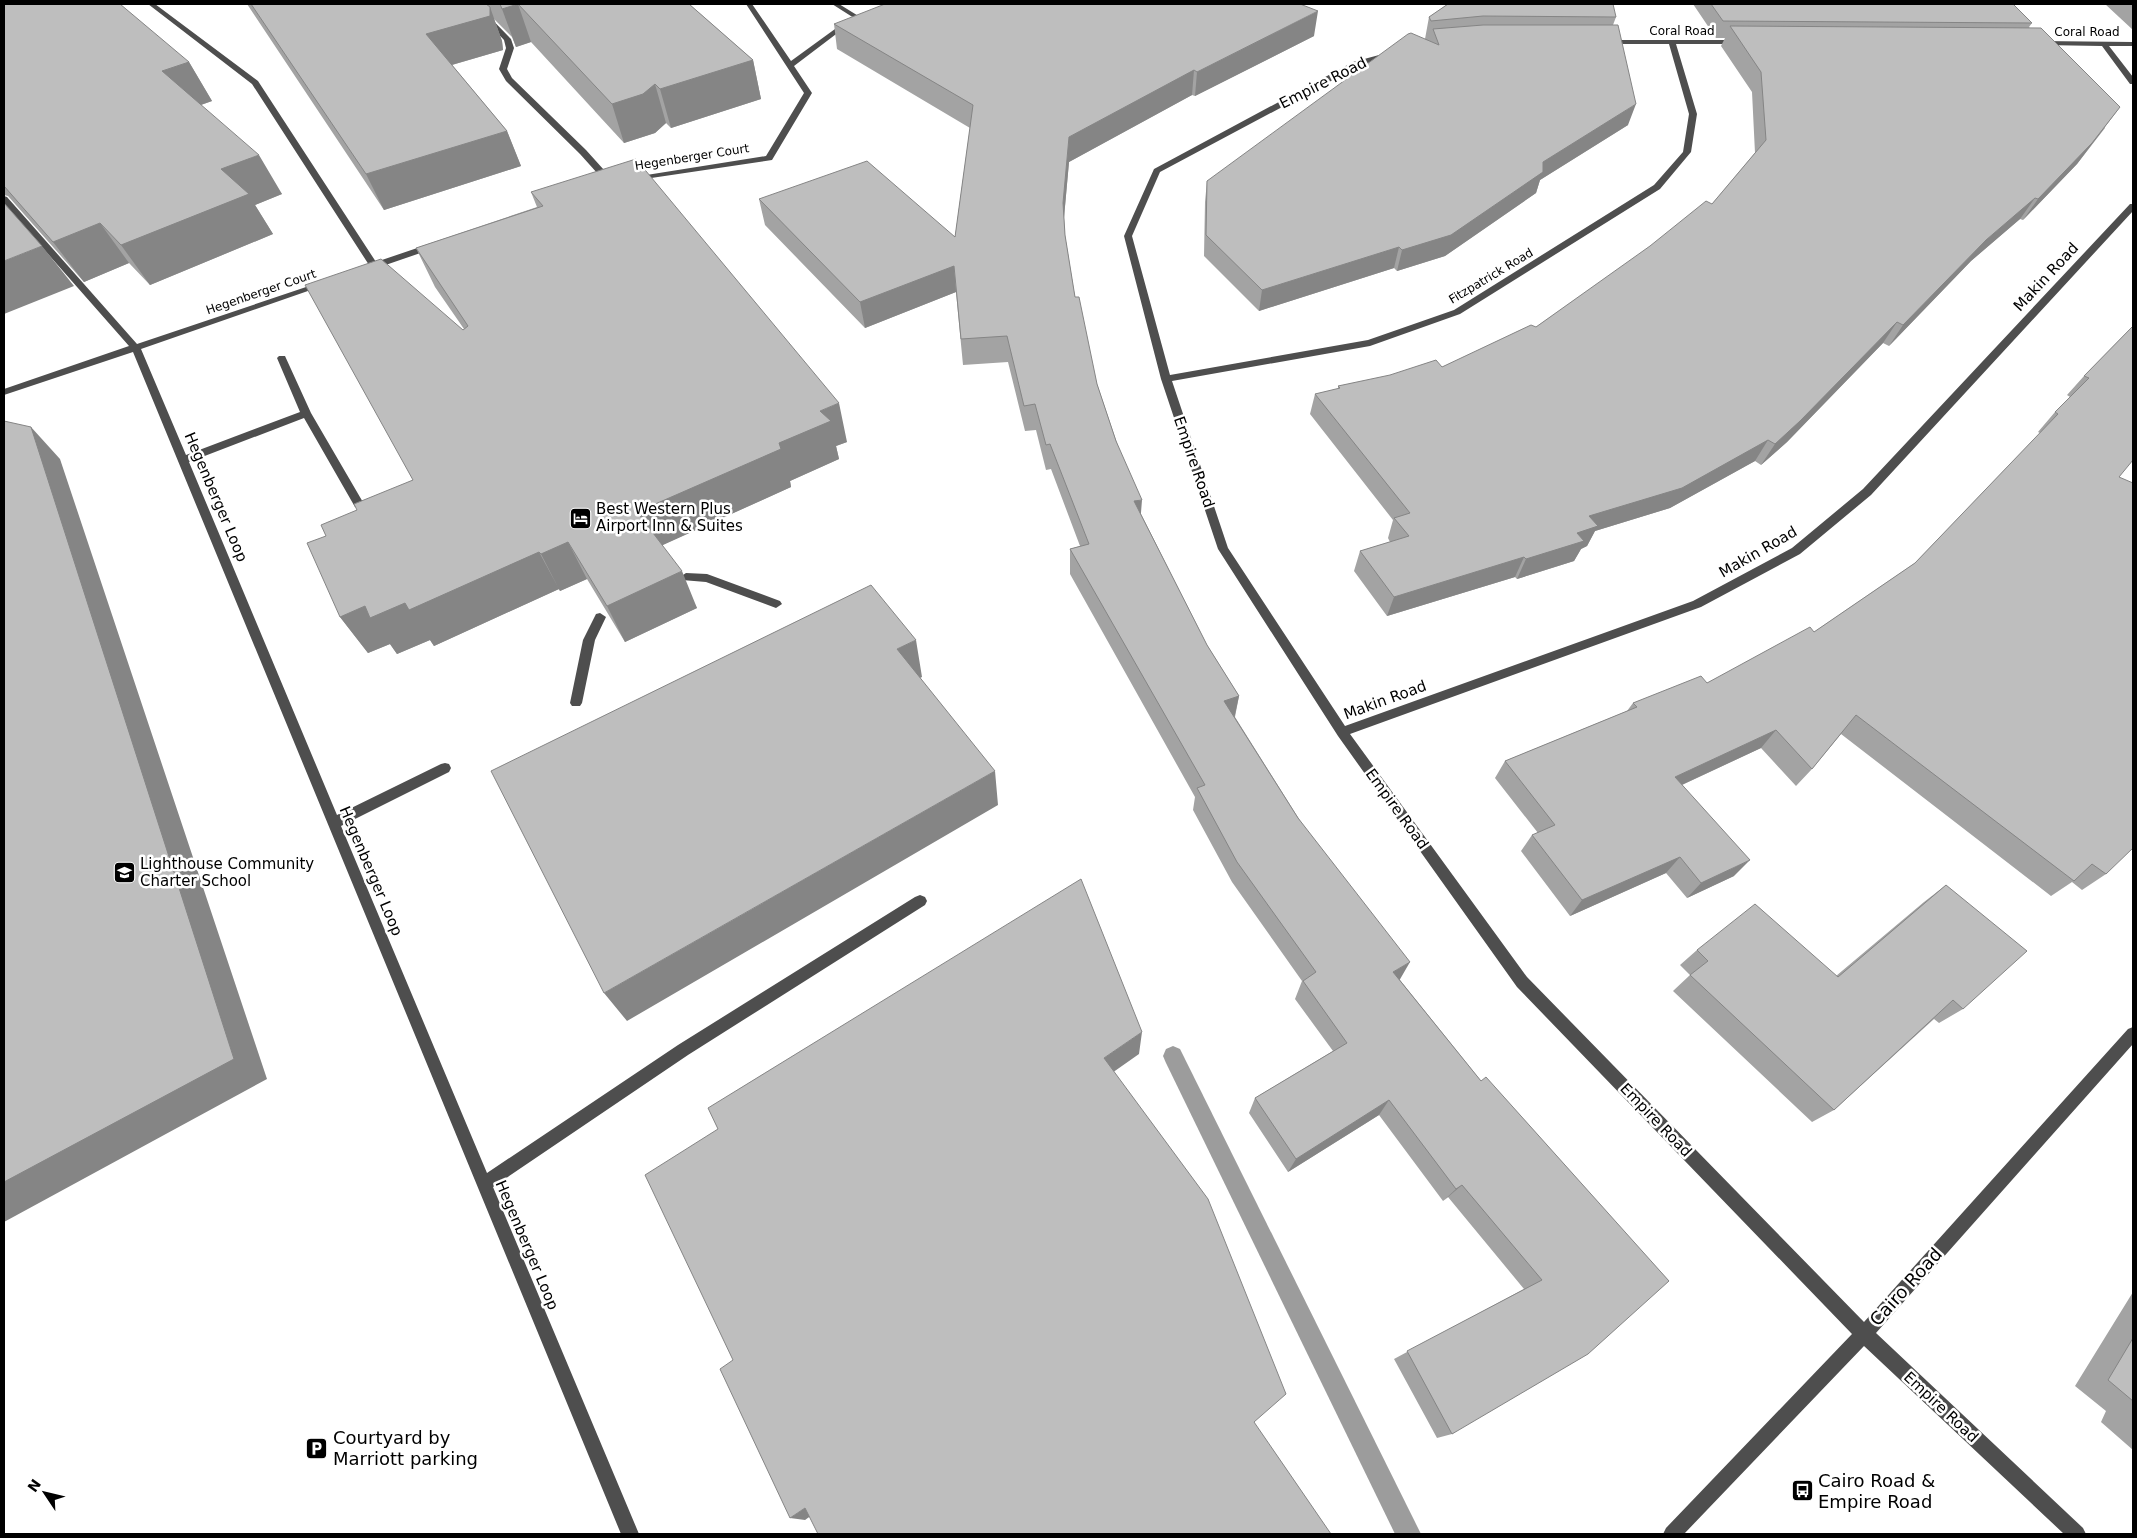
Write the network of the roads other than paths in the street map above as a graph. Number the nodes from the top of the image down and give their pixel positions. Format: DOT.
graph roads {
  1 [pos="151,4"];
  2 [pos="473,4"];
  3 [pos="749,4"];
  4 [pos="835,4"];
  5 [pos="864,13"];
  6 [pos="856,16"];
  7 [pos="1594,42"];
  8 [pos="1672,42"];
  9 [pos="1751,42"];
  10 [pos="2035,43"];
  11 [pos="2104,44"];
  12 [pos="2133,44"];
  13 [pos="1402,50"];
  14 [pos="790,65"];
  15 [pos="2133,82"];
  16 [pos="620,183"];
  17 [pos="604,189"];
  18 [pos="4,199"];
  19 [pos="2133,206"];
  20 [pos="438,244"];
  21 [pos="374,266"];
  22 [pos="356,272"];
  23 [pos="330,282"];
  24 [pos="136,348"];
  25 [pos="282,358"];
  26 [pos="1166,379"];
  27 [pos="4,392"];
  28 [pos="306,413"];
  29 [pos="183,460"];
  30 [pos="359,504"];
  31 [pos="686,577"];
  32 [pos="776,604"];
  33 [pos="600,617"];
  34 [pos="576,703"];
  35 [pos="1342,732"];
  36 [pos="445,768"];
  37 [pos="334,823"];
  38 [pos="920,900"];
  39 [pos="2133,1034"];
  40 [pos="484,1184"];
  41 [pos="1864,1334"];
  42 [pos="630,1534"];
  43 [pos="1672,1534"];
  44 [pos="2077,1534"];
  1 -- 21 [label="street"];
  2 -- 16 [label="street"];
  3 -- 14 [label="street"];
  4 -- 6 [label="street"];
  5 -- 6 [label="street"];
  6 -- 14 [label="street"];
  7 -- 8 [label="street, Coral Road"];
  8 -- 9 [label="street, Coral Road"];
  8 -- 26 [label="street, Fitzpatrick Road"];
  10 -- 11 [label="street, Coral Road"];
  11 -- 12 [label="street, Coral Road"];
  11 -- 15 [label="street"];
  13 -- 26 [label="street, Empire Road"];
  14 -- 16 [label="street, Hegenberger Court"];
  16 -- 17 [label="street, Hegenberger Court"];
  18 -- 24 [label="street, Hegenberger Loop"];
  19 -- 35 [label="street, Makin Road"];
  20 -- 21 [label="street"];
  21 -- 22 [label="street"];
  23 -- 24 [label="street, Hegenberger Court"];
  24 -- 27 [label="street"];
  24 -- 29 [label="street, Hegenberger Loop"];
  25 -- 28 [label="street"];
  26 -- 35 [label="street, Empire Road"];
  28 -- 29 [label="street"];
  28 -- 30 [label="street"];
  29 -- 37 [label="street, Hegenberger Loop"];
  31 -- 32 [label="street"];
  33 -- 34 [label="street"];
  35 -- 41 [label="street, Empire Road"];
  36 -- 37 [label="street"];
  37 -- 40 [label="street, Hegenberger Loop"];
  38 -- 40 [label="street"];
  39 -- 41 [label="street, Cairo Road"];
  40 -- 42 [label="street, Hegenberger Loop"];
  41 -- 43 [label="street, Cairo Road"];
  41 -- 44 [label="street, Empire Road"];
}
